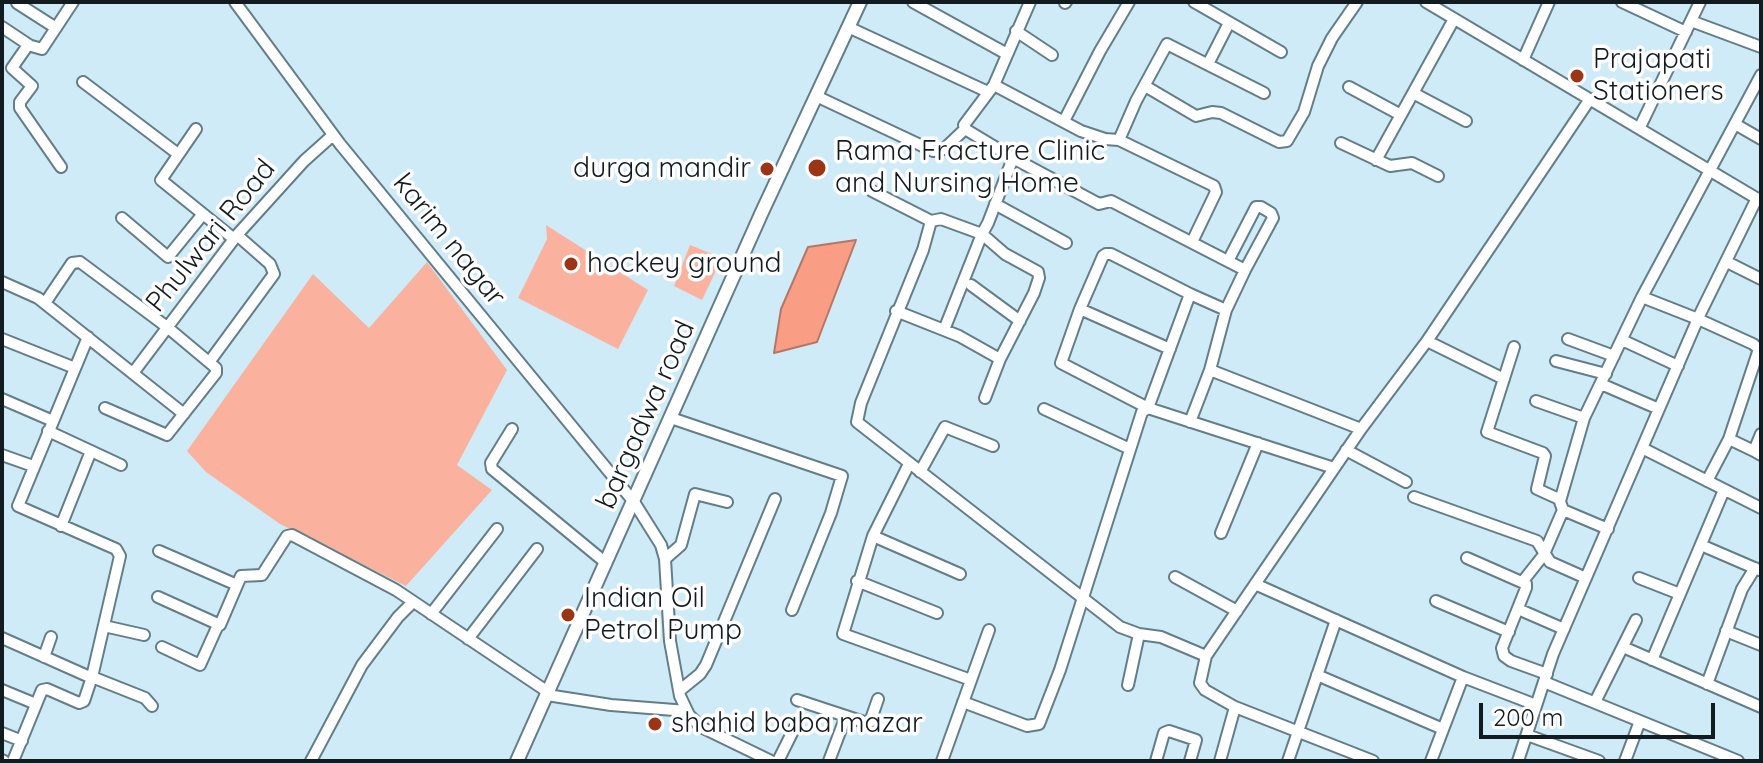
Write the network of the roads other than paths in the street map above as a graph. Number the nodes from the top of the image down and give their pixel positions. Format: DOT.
graph roads {
  1 [pos="73,2"];
  2 [pos="235,2"];
  3 [pos="860,2"];
  4 [pos="913,2"];
  5 [pos="1030,2"];
  6 [pos="1129,2"];
  7 [pos="1194,2"];
  8 [pos="1357,2"];
  9 [pos="1426,2"];
  10 [pos="1622,2"];
  11 [pos="1700,2"];
  12 [pos="17,3"];
  13 [pos="1544,4"];
  14 [pos="1636,5"];
  15 [pos="1212,6"];
  16 [pos="1454,19"];
  17 [pos="1691,21"];
  18 [pos="1229,23"];
  19 [pos="2,27"];
  20 [pos="848,27"];
  21 [pos="56,28"];
  22 [pos="1016,31"];
  23 [pos="1686,32"];
  24 [pos="29,45"];
  25 [pos="1761,47"];
  26 [pos="1281,52"];
  27 [pos="1007,54"];
  28 [pos="1052,55"];
  29 [pos="1523,60"];
  30 [pos="1208,64"];
  31 [pos="1760,80"];
  32 [pos="83,82"];
  33 [pos="1145,86"];
  34 [pos="1349,87"];
  35 [pos="991,89"];
  36 [pos="1264,93"];
  37 [pos="1413,93"];
  38 [pos="816,96"];
  39 [pos="1590,99"];
  40 [pos="1401,115"];
  41 [pos="1064,121"];
  42 [pos="1466,121"];
  43 [pos="1735,124"];
  44 [pos="1640,127"];
  45 [pos="196,129"];
  46 [pos="965,129"];
  47 [pos="333,135"];
  48 [pos="1761,139"];
  49 [pos="1119,140"];
  50 [pos="1341,143"];
  51 [pos="178,154"];
  52 [pos="1013,158"];
  53 [pos="1376,160"];
  54 [pos="61,167"];
  55 [pos="1710,170"];
  56 [pos="1438,176"];
  57 [pos="872,191"];
  58 [pos="1759,200"];
  59 [pos="995,204"];
  60 [pos="203,214"];
  61 [pos="122,218"];
  62 [pos="931,221"];
  63 [pos="982,234"];
  64 [pos="236,237"];
  65 [pos="1192,242"];
  66 [pos="1066,243"];
  67 [pos="1228,261"];
  68 [pos="1727,262"];
  69 [pos="1245,270"];
  70 [pos="1761,279"];
  71 [pos="2,282"];
  72 [pos="971,285"];
  73 [pos="1190,294"];
  74 [pos="1642,297"];
  75 [pos="45,303"];
  76 [pos="1080,309"];
  77 [pos="1226,310"];
  78 [pos="896,311"];
  79 [pos="1698,319"];
  80 [pos="1020,321"];
  81 [pos="167,327"];
  82 [pos="944,330"];
  83 [pos="88,337"];
  84 [pos="2,339"];
  85 [pos="1568,339"];
  86 [pos="1622,340"];
  87 [pos="1427,341"];
  88 [pos="1514,347"];
  89 [pos="1170,349"];
  90 [pos="1614,356"];
  91 [pos="1000,359"];
  92 [pos="210,361"];
  93 [pos="1556,361"];
  94 [pos="1678,366"];
  95 [pos="75,368"];
  96 [pos="1210,370"];
  97 [pos="133,373"];
  98 [pos="1504,379"];
  99 [pos="1603,379"];
  100 [pos="985,398"];
  101 [pos="2,399"];
  102 [pos="1536,401"];
  103 [pos="105,408"];
  104 [pos="1148,408"];
  105 [pos="1044,409"];
  106 [pos="1659,409"];
  107 [pos="184,414"];
  108 [pos="671,418"];
  109 [pos="1584,418"];
  110 [pos="1190,422"];
  111 [pos="50,426"];
  112 [pos="512,429"];
  113 [pos="1361,429"];
  114 [pos="1761,434"];
  115 [pos="1729,439"];
  116 [pos="1258,443"];
  117 [pos="993,446"];
  118 [pos="1642,448"];
  119 [pos="1130,449"];
  120 [pos="1346,450"];
  121 [pos="91,451"];
  122 [pos="1758,453"];
  123 [pos="2,455"];
  124 [pos="909,464"];
  125 [pos="121,465"];
  126 [pos="33,466"];
  127 [pos="1334,468"];
  128 [pos="920,472"];
  129 [pos="1707,481"];
  130 [pos="1406,482"];
  131 [pos="1724,490"];
  132 [pos="1414,497"];
  133 [pos="775,499"];
  134 [pos="634,502"];
  135 [pos="727,502"];
  136 [pos="1562,505"];
  137 [pos="1761,508"];
  138 [pos="61,526"];
  139 [pos="497,529"];
  140 [pos="1608,529"];
  141 [pos="1221,533"];
  142 [pos="873,536"];
  143 [pos="1701,545"];
  144 [pos="537,549"];
  145 [pos="159,551"];
  146 [pos="672,553"];
  147 [pos="1543,556"];
  148 [pos="1467,558"];
  149 [pos="606,563"];
  150 [pos="1758,569"];
  151 [pos="960,574"];
  152 [pos="1175,577"];
  153 [pos="1586,578"];
  154 [pos="1639,578"];
  155 [pos="857,581"];
  156 [pos="1523,581"];
  157 [pos="1255,584"];
  158 [pos="237,585"];
  159 [pos="1680,594"];
  160 [pos="158,597"];
  161 [pos="1083,598"];
  162 [pos="1436,601"];
  163 [pos="413,602"];
  164 [pos="1518,609"];
  165 [pos="792,610"];
  166 [pos="1237,611"];
  167 [pos="937,613"];
  168 [pos="431,614"];
  169 [pos="1336,620"];
  170 [pos="1636,620"];
  171 [pos="218,625"];
  172 [pos="104,626"];
  173 [pos="1564,629"];
  174 [pos="989,630"];
  175 [pos="1726,631"];
  176 [pos="1509,632"];
  177 [pos="1139,634"];
  178 [pos="144,635"];
  179 [pos="51,637"];
  180 [pos="2,638"];
  181 [pos="468,639"];
  182 [pos="1761,645"];
  183 [pos="162,647"];
  184 [pos="1623,647"];
  185 [pos="1206,656"];
  186 [pos="44,657"];
  187 [pos="1652,660"];
  188 [pos="1317,675"];
  189 [pos="1463,677"];
  190 [pos="92,678"];
  191 [pos="1545,678"];
  192 [pos="971,680"];
  193 [pos="1707,684"];
  194 [pos="686,685"];
  195 [pos="1128,685"];
  196 [pos="2,690"];
  197 [pos="547,694"];
  198 [pos="878,699"];
  199 [pos="797,700"];
  200 [pos="963,702"];
  201 [pos="1595,702"];
  202 [pos="36,704"];
  203 [pos="1536,705"];
  204 [pos="152,706"];
  205 [pos="1235,707"];
  206 [pos="1761,707"];
  207 [pos="687,711"];
  208 [pos="846,716"];
  209 [pos="1640,721"];
  210 [pos="794,729"];
  211 [pos="1443,729"];
  212 [pos="1298,730"];
  213 [pos="2,733"];
  214 [pos="1527,735"];
  215 [pos="22,741"];
  216 [pos="1705,747"];
  217 [pos="13,761"];
  218 [pos="311,761"];
  219 [pos="517,761"];
  220 [pos="771,761"];
  221 [pos="778,761"];
  222 [pos="829,761"];
  223 [pos="942,761"];
  224 [pos="1156,761"];
  225 [pos="1190,761"];
  226 [pos="1220,761"];
  227 [pos="1288,761"];
  228 [pos="1373,761"];
  229 [pos="1431,761"];
  230 [pos="1518,761"];
  231 [pos="1599,761"];
  232 [pos="1625,761"];
  233 [pos="1700,761"];
  234 [pos="1738,761"];
  1 -- 21 [label="street"];
  2 -- 47 [label="street, karim nagar"];
  3 -- 20 [label="main road, bargadwa road"];
  4 -- 27 [label="street"];
  5 -- 22 [label="street"];
  6 -- 41 [label="street"];
  7 -- 15 [label="street"];
  8 -- 33 [label="street"];
  9 -- 16 [label="street"];
  10 -- 14 [label="street"];
  11 -- 17 [label="street"];
  12 -- 21 [label="street"];
  13 -- 29 [label="street"];
  14 -- 23 [label="street"];
  15 -- 18 [label="street"];
  16 -- 29 [label="street"];
  16 -- 37 [label="street"];
  17 -- 23 [label="street"];
  17 -- 25 [label="street"];
  18 -- 26 [label="street"];
  18 -- 30 [label="street"];
  19 -- 24 [label="street"];
  20 -- 35 [label="street"];
  20 -- 38 [label="main road, bargadwa road"];
  21 -- 24 [label="street"];
  22 -- 27 [label="street"];
  22 -- 28 [label="street"];
  23 -- 44 [label="street"];
  24 -- 54 [label="street"];
  27 -- 35 [label="street"];
  29 -- 39 [label="street"];
  30 -- 33 [label="street"];
  30 -- 36 [label="street"];
  31 -- 43 [label="street"];
  32 -- 51 [label="street"];
  33 -- 49 [label="street"];
  34 -- 40 [label="street"];
  35 -- 41 [label="street"];
  35 -- 46 [label="street"];
  37 -- 40 [label="street"];
  37 -- 42 [label="street"];
  38 -- 46 [label="street"];
  38 -- 108 [label="main road, bargadwa road"];
  39 -- 44 [label="street"];
  39 -- 87 [label="street"];
  40 -- 53 [label="street"];
  41 -- 49 [label="street"];
  43 -- 48 [label="street"];
  43 -- 55 [label="street"];
  44 -- 55 [label="street"];
  45 -- 51 [label="street"];
  46 -- 52 [label="street"];
  47 -- 64 [label="street, Phulwari Road"];
  47 -- 134 [label="street, karim nagar"];
  49 -- 65 [label="street"];
  50 -- 53 [label="street"];
  51 -- 60 [label="street"];
  52 -- 59 [label="street"];
  52 -- 65 [label="street"];
  53 -- 56 [label="street"];
  55 -- 58 [label="street"];
  55 -- 74 [label="street"];
  57 -- 62 [label="street"];
  58 -- 68 [label="street"];
  59 -- 63 [label="street"];
  59 -- 66 [label="street"];
  60 -- 61 [label="street"];
  60 -- 64 [label="street"];
  62 -- 63 [label="street"];
  62 -- 78 [label="street"];
  63 -- 80 [label="street"];
  63 -- 82 [label="street"];
  64 -- 81 [label="street, Phulwari Road"];
  64 -- 92 [label="street"];
  65 -- 67 [label="street"];
  67 -- 69 [label="street"];
  67 -- 69 [label="street"];
  68 -- 70 [label="street"];
  68 -- 79 [label="street"];
  69 -- 77 [label="street"];
  71 -- 75 [label="street"];
  72 -- 80 [label="street"];
  73 -- 76 [label="street"];
  73 -- 77 [label="street"];
  73 -- 89 [label="street"];
  74 -- 79 [label="street"];
  74 -- 86 [label="street"];
  75 -- 81 [label="street"];
  75 -- 83 [label="street"];
  76 -- 89 [label="street"];
  76 -- 104 [label="street"];
  77 -- 96 [label="street"];
  78 -- 82 [label="street"];
  78 -- 124 [label="street"];
  79 -- 94 [label="street"];
  79 -- 115 [label="street"];
  80 -- 91 [label="street"];
  81 -- 92 [label="street"];
  81 -- 97 [label="street, Phulwari Road"];
  82 -- 91 [label="street"];
  83 -- 95 [label="street"];
  83 -- 97 [label="street"];
  84 -- 95 [label="street"];
  85 -- 90 [label="street"];
  86 -- 90 [label="street"];
  86 -- 94 [label="street"];
  87 -- 98 [label="street"];
  87 -- 113 [label="street"];
  88 -- 98 [label="street"];
  89 -- 104 [label="street"];
  90 -- 99 [label="street"];
  91 -- 100 [label="street"];
  92 -- 107 [label="street"];
  93 -- 99 [label="street"];
  94 -- 106 [label="street"];
  95 -- 111 [label="street"];
  96 -- 110 [label="street"];
  96 -- 113 [label="street"];
  97 -- 107 [label="street"];
  98 -- 136 [label="street"];
  99 -- 106 [label="street"];
  99 -- 109 [label="street"];
  101 -- 111 [label="street"];
  102 -- 109 [label="street"];
  103 -- 107 [label="street"];
  104 -- 110 [label="street"];
  104 -- 119 [label="street"];
  105 -- 119 [label="street"];
  106 -- 118 [label="street"];
  108 -- 134 [label="main road, bargadwa road"];
  108 -- 165 [label="street"];
  109 -- 136 [label="street"];
  110 -- 116 [label="street"];
  111 -- 121 [label="street"];
  111 -- 126 [label="street"];
  112 -- 149 [label="street"];
  113 -- 120 [label="street"];
  114 -- 122 [label="street"];
  115 -- 122 [label="street"];
  115 -- 129 [label="street"];
  116 -- 127 [label="street"];
  116 -- 141 [label="street"];
  117 -- 128 [label="street"];
  118 -- 129 [label="street"];
  118 -- 140 [label="street"];
  119 -- 161 [label="street"];
  120 -- 127 [label="street"];
  120 -- 130 [label="street"];
  121 -- 125 [label="street"];
  121 -- 138 [label="street"];
  123 -- 126 [label="street"];
  124 -- 128 [label="street"];
  124 -- 142 [label="street"];
  126 -- 138 [label="street"];
  127 -- 157 [label="street"];
  128 -- 161 [label="street"];
  129 -- 131 [label="street"];
  131 -- 137 [label="street"];
  131 -- 143 [label="street"];
  132 -- 147 [label="street"];
  133 -- 194 [label="street"];
  134 -- 146 [label="street, karim nagar"];
  134 -- 149 [label="main road, bargadwa road"];
  135 -- 146 [label="street"];
  136 -- 140 [label="street"];
  136 -- 147 [label="street"];
  138 -- 172 [label="street"];
  139 -- 168 [label="street"];
  140 -- 153 [label="street"];
  142 -- 151 [label="street"];
  142 -- 155 [label="street"];
  143 -- 150 [label="street"];
  143 -- 159 [label="street"];
  144 -- 181 [label="street"];
  145 -- 158 [label="street"];
  146 -- 194 [label="street"];
  147 -- 153 [label="street"];
  147 -- 156 [label="street"];
  148 -- 156 [label="street"];
  149 -- 197 [label="main road, bargadwa road"];
  150 -- 175 [label="street"];
  152 -- 166 [label="street"];
  153 -- 173 [label="street"];
  154 -- 159 [label="street"];
  155 -- 167 [label="street"];
  155 -- 192 [label="street"];
  156 -- 164 [label="street"];
  157 -- 166 [label="street"];
  157 -- 169 [label="street"];
  158 -- 163 [label="street"];
  158 -- 171 [label="street"];
  159 -- 187 [label="street"];
  160 -- 171 [label="street"];
  161 -- 177 [label="street"];
  161 -- 200 [label="street"];
  162 -- 176 [label="street"];
  163 -- 168 [label="street"];
  163 -- 218 [label="street"];
  164 -- 173 [label="street"];
  164 -- 176 [label="street"];
  166 -- 185 [label="street"];
  168 -- 181 [label="street"];
  169 -- 188 [label="street"];
  169 -- 189 [label="street"];
  170 -- 184 [label="street"];
  171 -- 183 [label="street"];
  172 -- 178 [label="street"];
  172 -- 190 [label="street"];
  173 -- 191 [label="street"];
  174 -- 192 [label="street"];
  175 -- 182 [label="street"];
  175 -- 193 [label="street"];
  176 -- 191 [label="street"];
  177 -- 185 [label="street"];
  177 -- 195 [label="street"];
  179 -- 186 [label="street"];
  180 -- 186 [label="street"];
  181 -- 197 [label="street"];
  184 -- 187 [label="street"];
  184 -- 201 [label="street"];
  185 -- 205 [label="street"];
  186 -- 190 [label="street"];
  187 -- 193 [label="street"];
  188 -- 211 [label="street"];
  188 -- 212 [label="street"];
  189 -- 203 [label="street"];
  189 -- 211 [label="street"];
  190 -- 202 [label="street"];
  190 -- 204 [label="street"];
  191 -- 201 [label="street"];
  191 -- 203 [label="street"];
  192 -- 200 [label="street"];
  193 -- 206 [label="street"];
  194 -- 207 [label="street"];
  196 -- 202 [label="street"];
  197 -- 207 [label="street"];
  197 -- 219 [label="main road, bargadwa road"];
  198 -- 208 [label="street"];
  199 -- 208 [label="street"];
  200 -- 223 [label="street"];
  201 -- 209 [label="street"];
  202 -- 215 [label="street"];
  203 -- 214 [label="street"];
  205 -- 212 [label="street"];
  205 -- 226 [label="street"];
  207 -- 220 [label="street"];
  208 -- 222 [label="street"];
  209 -- 216 [label="street"];
  209 -- 232 [label="street"];
  210 -- 221 [label="street"];
  211 -- 229 [label="street"];
  212 -- 227 [label="street"];
  212 -- 228 [label="street"];
  213 -- 215 [label="street"];
  214 -- 230 [label="street"];
  214 -- 231 [label="street"];
  215 -- 217 [label="street"];
  216 -- 233 [label="street"];
  216 -- 234 [label="street"];
  224 -- 225 [label="street"];
}
